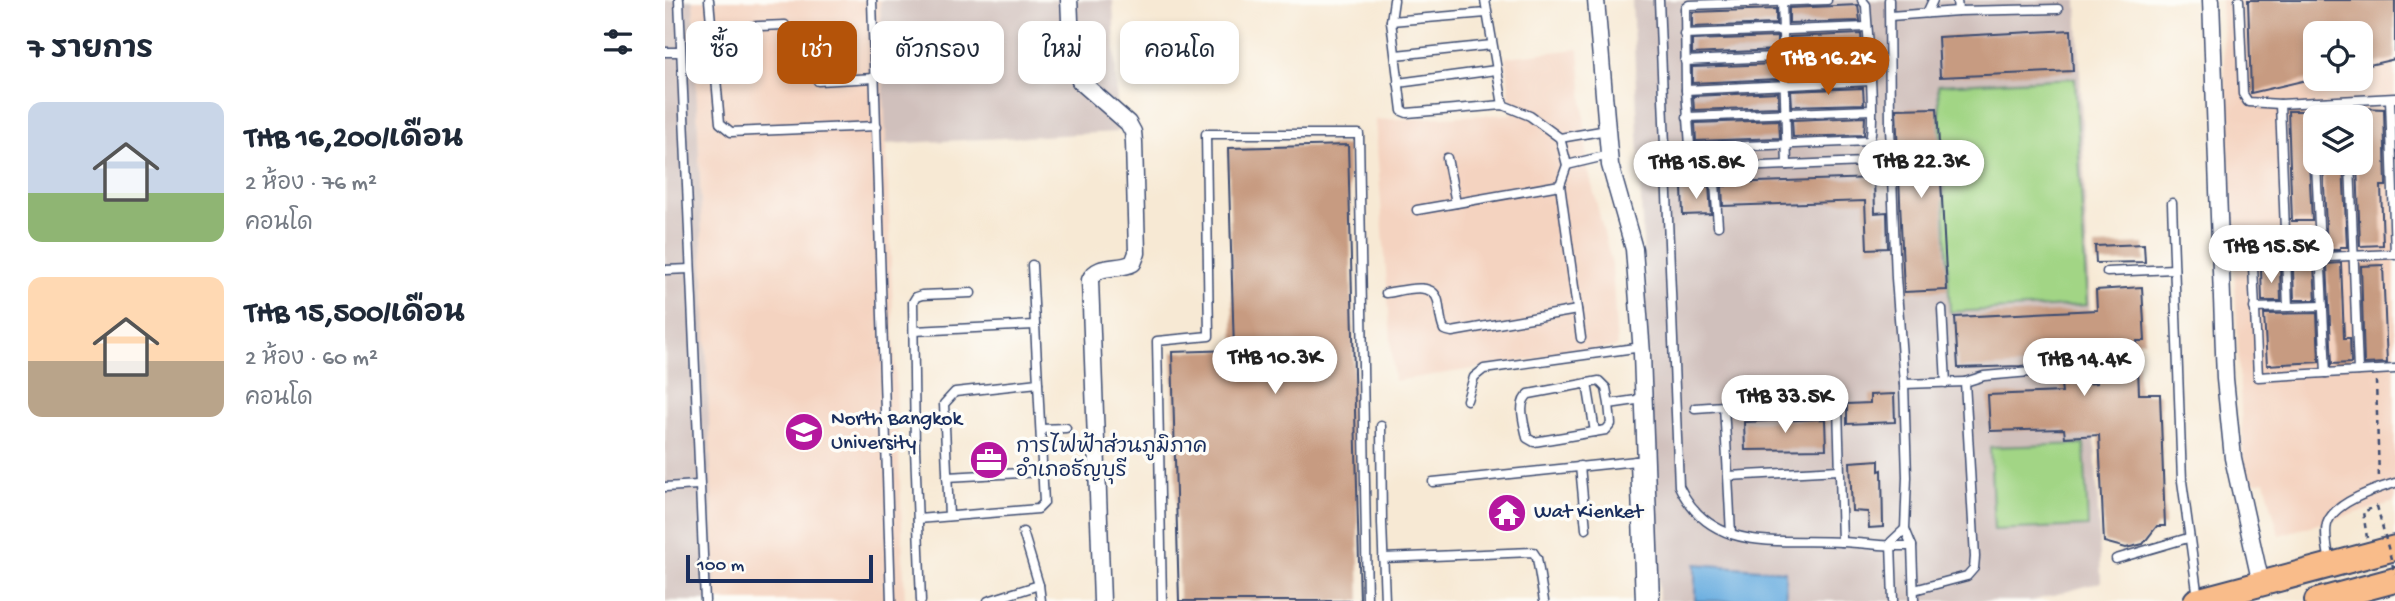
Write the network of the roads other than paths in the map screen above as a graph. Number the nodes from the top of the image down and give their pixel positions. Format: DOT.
graph roads {
  1 [pos="679,0"];
  2 [pos="709,0"];
  3 [pos="872,0"];
  4 [pos="1069,0"];
  5 [pos="1394,0"];
  6 [pos="1485,0"];
  7 [pos="1595,0"];
  8 [pos="1659,0"];
  9 [pos="1827,0"];
  10 [pos="1862,0"];
  11 [pos="1889,0"];
  12 [pos="1933,0"];
  13 [pos="1957,0"];
  14 [pos="2211,0"];
  15 [pos="2239,0"];
  16 [pos="1782,1"];
  17 [pos="1712,2"];
  18 [pos="2058,9"];
  19 [pos="1958,11"];
  20 [pos="1486,13"];
  21 [pos="1927,13"];
  22 [pos="1890,16"];
  23 [pos="710,21"];
  24 [pos="873,21"];
  25 [pos="1391,21"];
  26 [pos="1867,27"];
  27 [pos="1783,31"];
  28 [pos="1684,34"];
  29 [pos="1492,45"];
  30 [pos="665,52"];
  31 [pos="681,52"];
  32 [pos="1868,53"];
  33 [pos="1396,55"];
  34 [pos="1784,58"];
  35 [pos="1685,61"];
  36 [pos="1496,70"];
  37 [pos="1870,82"];
  38 [pos="1398,83"];
  39 [pos="716,84"];
  40 [pos="875,84"];
  41 [pos="1785,87"];
  42 [pos="1686,90"];
  43 [pos="2393,99"];
  44 [pos="2348,101"];
  45 [pos="2313,102"];
  46 [pos="2280,104"];
  47 [pos="1503,105"];
  48 [pos="2313,105"];
  49 [pos="2348,105"];
  50 [pos="1872,110"];
  51 [pos="1786,114"];
  52 [pos="1687,117"];
  53 [pos="877,127"];
  54 [pos="1607,130"];
  55 [pos="1560,138"];
  56 [pos="1787,145"];
  57 [pos="1609,155"];
  58 [pos="1447,158"];
  59 [pos="1891,161"];
  60 [pos="1567,165"];
  61 [pos="1787,165"];
  62 [pos="1714,168"];
  63 [pos="1689,169"];
  64 [pos="2317,175"];
  65 [pos="2350,175"];
  66 [pos="1560,185"];
  67 [pos="1456,203"];
  68 [pos="2172,203"];
  69 [pos="1417,210"];
  70 [pos="1718,226"];
  71 [pos="2395,255"];
  72 [pos="2353,256"];
  73 [pos="2321,257"];
  74 [pos="2286,258"];
  75 [pos="1032,265"];
  76 [pos="690,269"];
  77 [pos="2175,269"];
  78 [pos="665,270"];
  79 [pos="2107,272"];
  80 [pos="971,293"];
  81 [pos="1387,293"];
  82 [pos="2323,306"];
  83 [pos="2288,307"];
  84 [pos="1942,309"];
  85 [pos="2255,309"];
  86 [pos="1577,310"];
  87 [pos="1035,325"];
  88 [pos="914,331"];
  89 [pos="1581,338"];
  90 [pos="1642,347"];
  91 [pos="2088,367"];
  92 [pos="2395,369"];
  93 [pos="2358,372"];
  94 [pos="2326,373"];
  95 [pos="1965,382"];
  96 [pos="1038,383"];
  97 [pos="1587,383"];
  98 [pos="1946,383"];
  99 [pos="1904,384"];
  100 [pos="1644,399"];
  101 [pos="1467,400"];
  102 [pos="1609,404"];
  103 [pos="1724,406"];
  104 [pos="1695,408"];
  105 [pos="1381,426"];
  106 [pos="1066,428"];
  107 [pos="1041,429"];
  108 [pos="1595,432"];
  109 [pos="1640,461"];
  110 [pos="1580,467"];
  111 [pos="1839,470"];
  112 [pos="1042,472"];
  113 [pos="1728,476"];
  114 [pos="947,477"];
  115 [pos="1433,482"];
  116 [pos="2395,484"];
  117 [pos="698,485"];
  118 [pos="665,487"];
  119 [pos="949,516"];
  120 [pos="918,519"];
  121 [pos="1905,528"];
  122 [pos="1586,529"];
  123 [pos="1023,532"];
  124 [pos="1731,534"];
  125 [pos="2188,538"];
  126 [pos="1842,541"];
  127 [pos="1912,546"];
  128 [pos="1891,547"];
  129 [pos="2395,548"];
  130 [pos="1383,558"];
  131 [pos="2116,559"];
  132 [pos="2330,565"];
  133 [pos="2395,580"];
  134 [pos="2261,584"];
  135 [pos="1039,585"];
  136 [pos="1914,590"];
  137 [pos="705,601"];
  138 [pos="891,601"];
  139 [pos="921,601"];
  140 [pos="987,601"];
  141 [pos="1041,601"];
  142 [pos="1102,601"];
  143 [pos="1162,601"];
  144 [pos="1367,601"];
  145 [pos="1385,601"];
  146 [pos="1545,601"];
  147 [pos="1640,601"];
  148 [pos="1651,601"];
  149 [pos="1893,601"];
  150 [pos="1915,601"];
  151 [pos="2197,601"];
  152 [pos="2317,601"];
  1 -- 31 [label="lane"];
  2 -- 23 [label="lane"];
  3 -- 24 [label="lane"];
  4 -- 142 [label="street"];
  5 -- 25 [label="lane"];
  6 -- 20 [label="lane"];
  7 -- 54 [label="street"];
  8 -- 124 [label="lane"];
  9 -- 16 [label="lane"];
  10 -- 26 [label="lane"];
  11 -- 22 [label="lane"];
  12 -- 21 [label="lane"];
  13 -- 19 [label="lane"];
  14 -- 134 [label="street"];
  15 -- 46 [label="lane"];
  16 -- 17 [label="lane"];
  16 -- 27 [label="lane"];
  17 -- 28 [label="lane"];
  18 -- 19 [label="lane"];
  19 -- 21 [label="lane"];
  20 -- 25 [label="lane"];
  20 -- 29 [label="lane"];
  21 -- 22 [label="lane"];
  22 -- 59 [label="lane"];
  25 -- 33 [label="lane"];
  26 -- 27 [label="lane"];
  26 -- 32 [label="lane"];
  27 -- 28 [label="lane"];
  27 -- 34 [label="lane"];
  28 -- 35 [label="lane"];
  29 -- 33 [label="lane"];
  29 -- 36 [label="lane"];
  30 -- 31 [label="lane"];
  31 -- 76 [label="lane"];
  32 -- 34 [label="lane"];
  32 -- 37 [label="lane"];
  33 -- 38 [label="lane"];
  34 -- 35 [label="lane"];
  34 -- 41 [label="lane"];
  35 -- 42 [label="lane"];
  36 -- 38 [label="lane"];
  36 -- 47 [label="lane"];
  37 -- 41 [label="lane"];
  37 -- 50 [label="lane"];
  38 -- 47 [label="lane"];
  39 -- 53 [label="lane"];
  40 -- 53 [label="lane"];
  41 -- 42 [label="lane"];
  41 -- 51 [label="lane"];
  42 -- 52 [label="lane"];
  43 -- 44 [label="lane"];
  43 -- 71 [label="lane"];
  44 -- 45 [label="lane"];
  44 -- 49 [label="lane"];
  45 -- 46 [label="lane"];
  45 -- 48 [label="lane"];
  46 -- 74 [label="lane"];
  47 -- 55 [label="lane"];
  50 -- 51 [label="lane"];
  50 -- 56 [label="lane"];
  51 -- 52 [label="lane"];
  51 -- 56 [label="lane"];
  52 -- 56 [label="lane"];
  53 -- 138 [label="lane"];
  54 -- 55 [label="lane"];
  54 -- 57 [label="street"];
  55 -- 60 [label="lane"];
  56 -- 61 [label="lane"];
  57 -- 60 [label="lane"];
  57 -- 90 [label="street"];
  58 -- 67 [label="lane"];
  59 -- 61 [label="lane"];
  59 -- 99 [label="lane"];
  60 -- 66 [label="lane"];
  61 -- 62 [label="lane"];
  62 -- 63 [label="lane"];
  62 -- 70 [label="lane"];
  64 -- 73 [label="lane"];
  65 -- 72 [label="lane"];
  66 -- 67 [label="lane"];
  66 -- 86 [label="lane"];
  67 -- 69 [label="lane"];
  68 -- 77 [label="lane"];
  71 -- 72 [label="lane"];
  72 -- 73 [label="lane"];
  72 -- 93 [label="lane"];
  73 -- 74 [label="lane"];
  73 -- 82 [label="lane"];
  74 -- 83 [label="lane"];
  74 -- 85 [label="lane"];
  75 -- 87 [label="lane"];
  76 -- 78 [label="lane"];
  76 -- 117 [label="lane"];
  77 -- 79 [label="lane"];
  77 -- 125 [label="lane"];
  80 -- 88 [label="lane"];
  81 -- 86 [label="lane"];
  82 -- 83 [label="lane"];
  82 -- 94 [label="lane"];
  83 -- 85 [label="lane"];
  84 -- 98 [label="lane"];
  85 -- 94 [label="lane"];
  86 -- 89 [label="lane"];
  87 -- 88 [label="lane"];
  87 -- 96 [label="lane"];
  88 -- 120 [label="lane"];
  90 -- 100 [label="street"];
  90 -- 101 [label="lane"];
  91 -- 95 [label="lane"];
  92 -- 93 [label="lane"];
  93 -- 94 [label="lane"];
  95 -- 98 [label="lane"];
  95 -- 136 [label="lane"];
  96 -- 107 [label="lane"];
  96 -- 114 [label="lane"];
  97 -- 102 [label="lane"];
  97 -- 108 [label="lane"];
  97 -- 108 [label="lane"];
  98 -- 99 [label="lane"];
  99 -- 121 [label="lane"];
  100 -- 102 [label="lane"];
  100 -- 109 [label="street"];
  102 -- 108 [label="lane"];
  103 -- 104 [label="lane"];
  103 -- 111 [label="lane"];
  103 -- 113 [label="lane"];
  105 -- 130 [label="lane"];
  106 -- 107 [label="lane"];
  107 -- 112 [label="lane"];
  109 -- 110 [label="lane"];
  109 -- 147 [label="lane"];
  109 -- 148 [label="street"];
  110 -- 115 [label="lane"];
  110 -- 122 [label="lane"];
  111 -- 113 [label="lane"];
  111 -- 126 [label="lane"];
  112 -- 114 [label="lane"];
  112 -- 119 [label="lane"];
  113 -- 124 [label="lane"];
  114 -- 119 [label="lane"];
  116 -- 132 [label="lane"];
  117 -- 118 [label="lane"];
  117 -- 137 [label="lane"];
  119 -- 120 [label="lane"];
  120 -- 139 [label="lane"];
  121 -- 127 [label="lane"];
  121 -- 128 [label="lane"];
  123 -- 135 [label="lane"];
  124 -- 126 [label="lane"];
  125 -- 131 [label="lane"];
  125 -- 151 [label="lane"];
  126 -- 128 [label="lane"];
  127 -- 128 [label="lane"];
  127 -- 136 [label="lane"];
  128 -- 149 [label="lane"];
  129 -- 132 [label="main road"];
  130 -- 145 [label="lane"];
  130 -- 146 [label="lane"];
  132 -- 134 [label="main road"];
  133 -- 152 [label="main road"];
  134 -- 151 [label="main road"];
  135 -- 140 [label="lane"];
  135 -- 141 [label="lane"];
  136 -- 150 [label="lane"];
  143 -- 144 [label="lane"];
}
